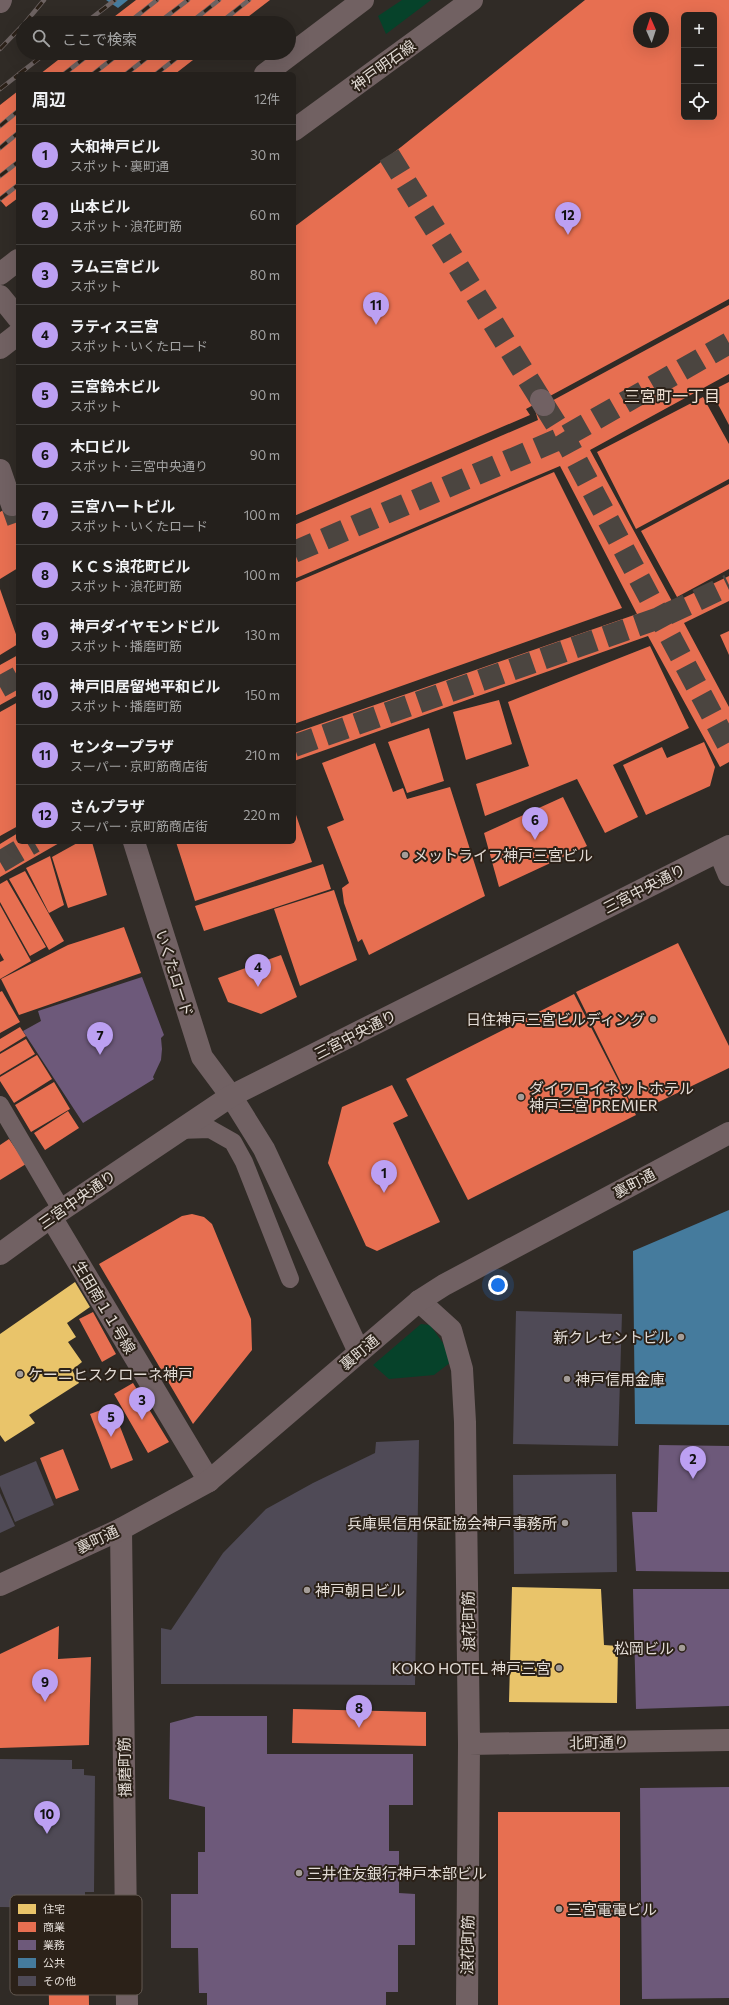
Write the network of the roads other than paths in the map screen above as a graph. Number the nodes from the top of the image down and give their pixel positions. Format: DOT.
graph roads {
  1 [pos="363,0"];
  2 [pos="472,0"];
  3 [pos="296,51"];
  4 [pos="284,60"];
  5 [pos="268,72"];
  6 [pos="296,129"];
  7 [pos="16,262"];
  8 [pos="0,274"];
  9 [pos="0,296"];
  10 [pos="16,316"];
  11 [pos="16,336"];
  12 [pos="0,348"];
  13 [pos="0,470"];
  14 [pos="12,505"];
  15 [pos="135,844"];
  16 [pos="726,851"];
  17 [pos="729,875"];
  18 [pos="231,1096"];
  19 [pos="0,1105"];
  20 [pos="178,1130"];
  21 [pos="729,1133"];
  22 [pos="56,1213"];
  23 [pos="0,1254"];
  24 [pos="290,1279"];
  25 [pos="419,1301"];
  26 [pos="359,1352"];
  27 [pos="208,1480"];
  28 [pos="121,1529"];
  29 [pos="0,1585"];
  30 [pos="729,1740"];
  31 [pos="469,1744"];
  32 [pos="126,1895"];
  33 [pos="127,1995"];
  34 [pos="127,2005"];
  35 [pos="467,2005"];
  1 -- 3 [label="main road"];
  2 -- 6 [label="main road, 神戸明石線"];
  4 -- 5 [label="main road"];
  7 -- 8 [label="main road"];
  9 -- 10 [label="main road"];
  11 -- 12 [label="main road"];
  13 -- 14 [label="street"];
  15 -- 18 [label="street, いくたロード"];
  16 -- 17 [label="street"];
  16 -- 18 [label="street, 三宮中央通り"];
  18 -- 20 [label="street, 三宮中央通り"];
  18 -- 26 [label="street, いくたロード"];
  19 -- 22 [label="lane"];
  20 -- 22 [label="street, 三宮中央通り"];
  20 -- 24 [label="lane"];
  21 -- 25 [label="street, 裏町通"];
  22 -- 23 [label="street, 三宮中央通り"];
  22 -- 27 [label="street, 生田南１１号線"];
  25 -- 26 [label="street, 裏町通"];
  25 -- 31 [label="street, 浪花町筋"];
  26 -- 27 [label="street, 裏町通"];
  27 -- 28 [label="street, 裏町通"];
  28 -- 29 [label="street, 裏町通"];
  28 -- 32 [label="street, 播磨町筋"];
  30 -- 31 [label="street, 北町通り"];
  31 -- 35 [label="street, 浪花町筋"];
  33 -- 34 [label="street, 播磨町筋"];
}
